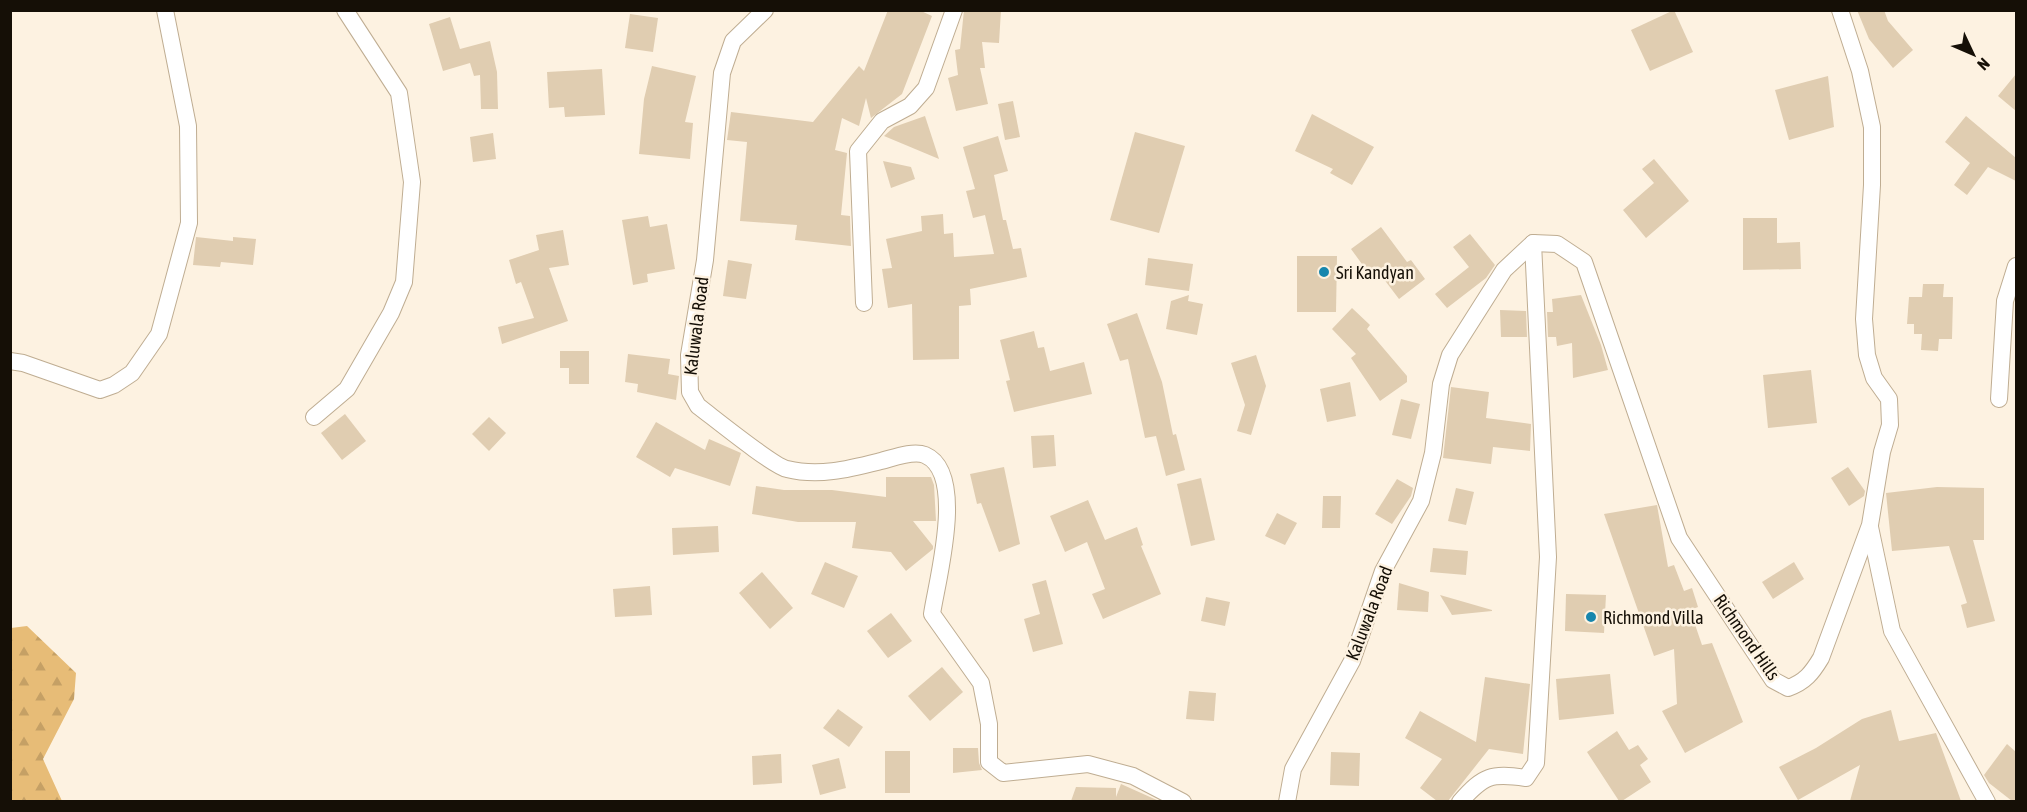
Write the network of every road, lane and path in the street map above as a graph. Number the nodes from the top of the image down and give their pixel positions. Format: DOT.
graph roads {
  1 [pos="165,10"];
  2 [pos="345,10"];
  3 [pos="765,10"];
  4 [pos="954,10"];
  5 [pos="1840,10"];
  6 [pos="1533,243"];
  7 [pos="2016,266"];
  8 [pos="864,303"];
  9 [pos="10,361"];
  10 [pos="1999,399"];
  11 [pos="314,417"];
  12 [pos="1870,525"];
  13 [pos="1183,801"];
  14 [pos="1287,801"];
  15 [pos="1460,801"];
  16 [pos="1987,801"];
  1 -- 9 [label="street"];
  2 -- 11 [label="street"];
  3 -- 13 [label="street, Kaluwala Road"];
  4 -- 8 [label="street"];
  5 -- 12 [label="street, Richmond Hills"];
  6 -- 12 [label="street, Richmond Hills"];
  6 -- 14 [label="street, Kaluwala Road"];
  6 -- 15 [label="street"];
  7 -- 10 [label="street"];
  12 -- 16 [label="street"];
}
